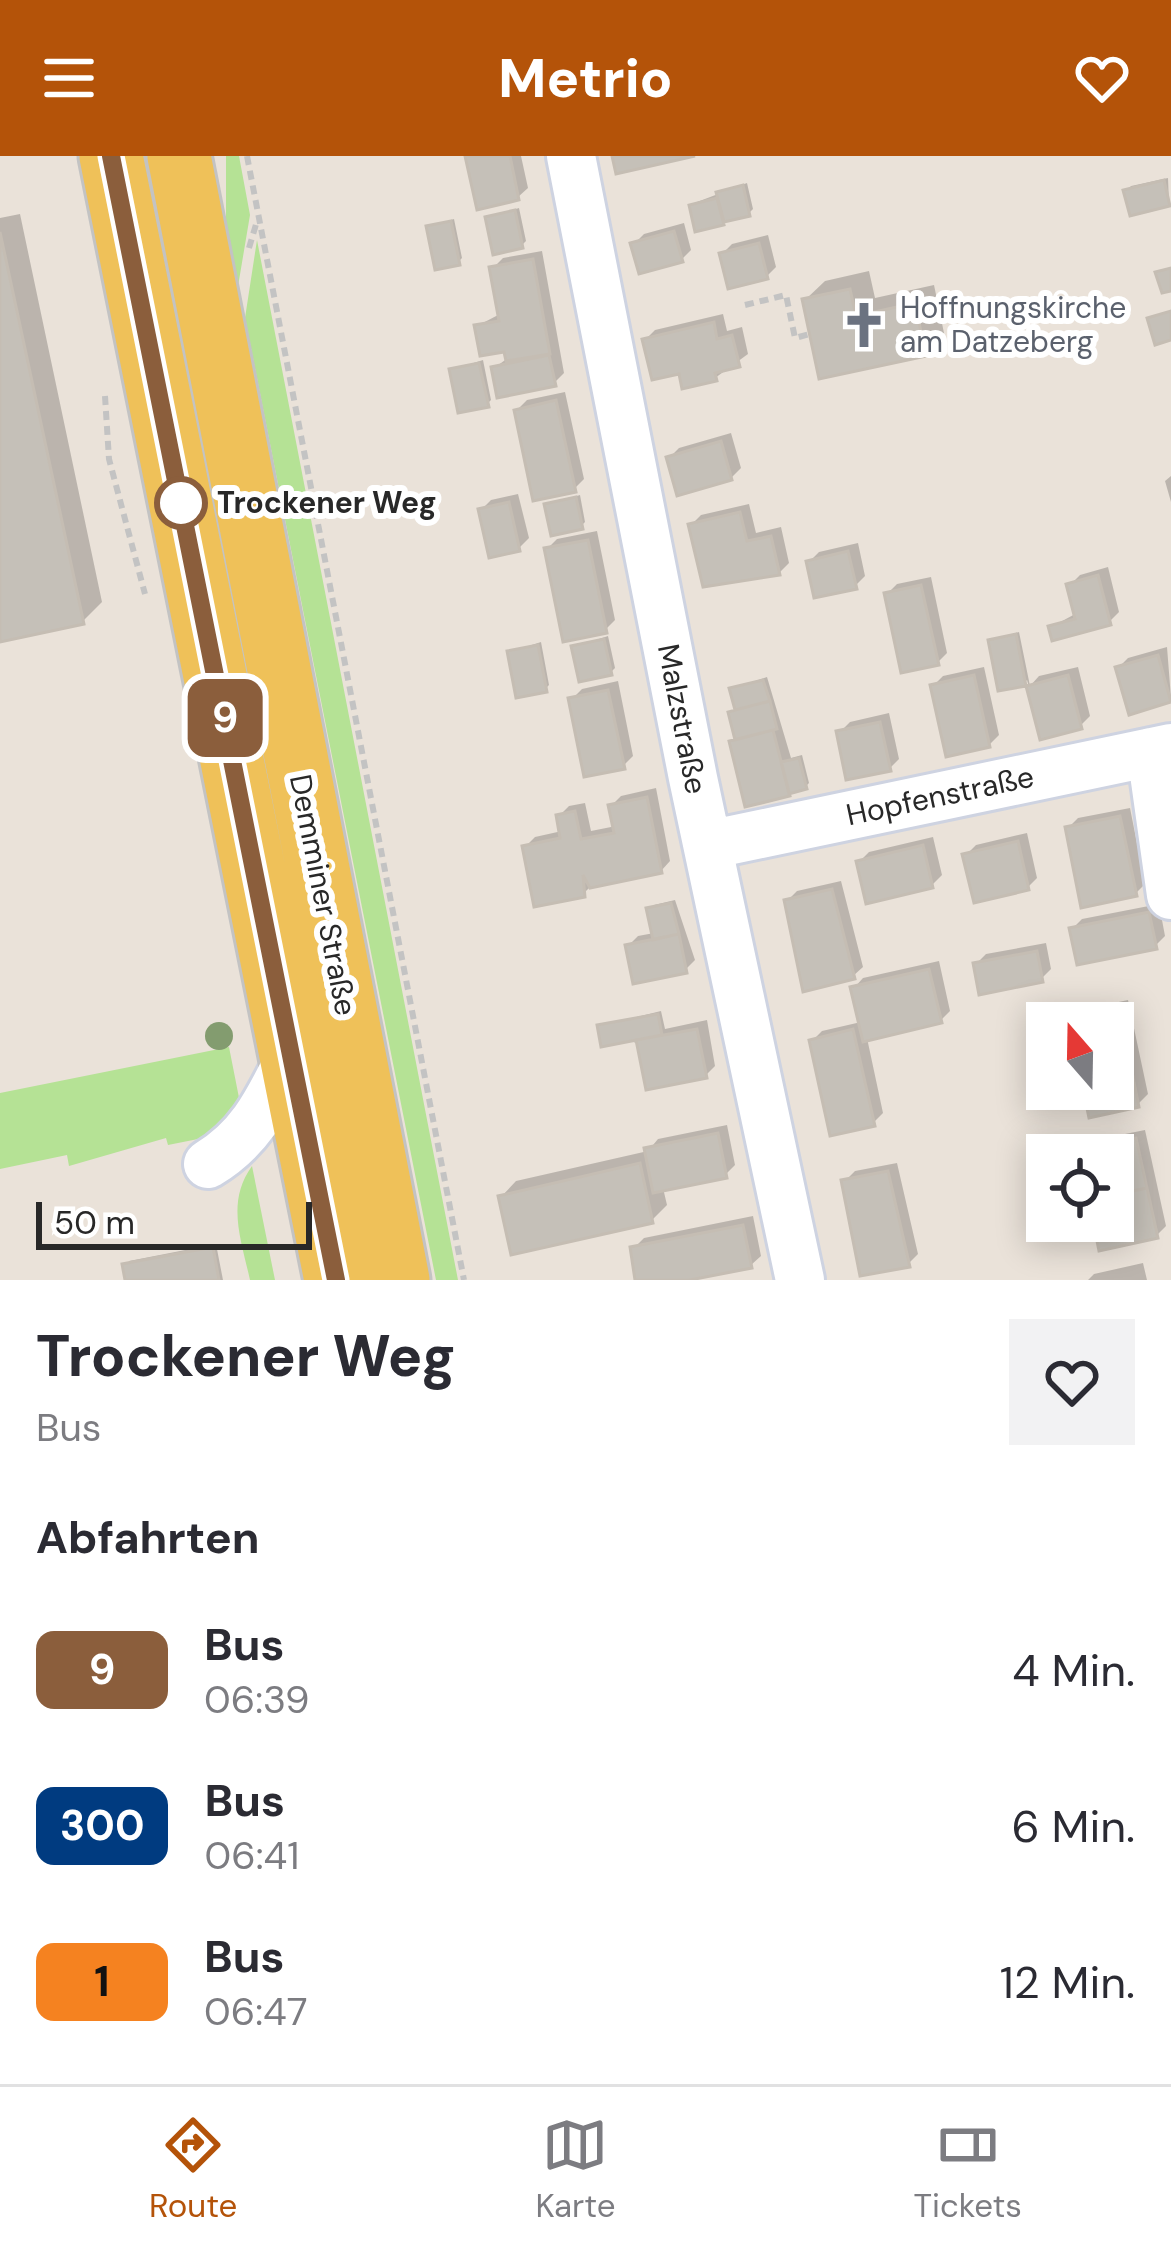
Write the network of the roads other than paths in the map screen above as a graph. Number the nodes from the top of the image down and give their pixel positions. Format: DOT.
graph roads {
  1 [pos="111,156"];
  2 [pos="179,156"];
  3 [pos="571,156"];
  4 [pos="1161,750"];
  5 [pos="708,845"];
  6 [pos="1171,895"];
  7 [pos="292,1054"];
  8 [pos="208,1164"];
  9 [pos="336,1280"];
  10 [pos="398,1280"];
  11 [pos="800,1280"];
  1 -- 7 [label="main road, Demminer Straße"];
  2 -- 10 [label="main road, Demminer Straße"];
  3 -- 5 [label="street, Malzstraße"];
  4 -- 5 [label="street, Hopfenstraße"];
  4 -- 6 [label="street"];
  5 -- 11 [label="street, Malzstraße"];
  7 -- 8 [label="street"];
  7 -- 9 [label="main road, Demminer Straße"];
}
